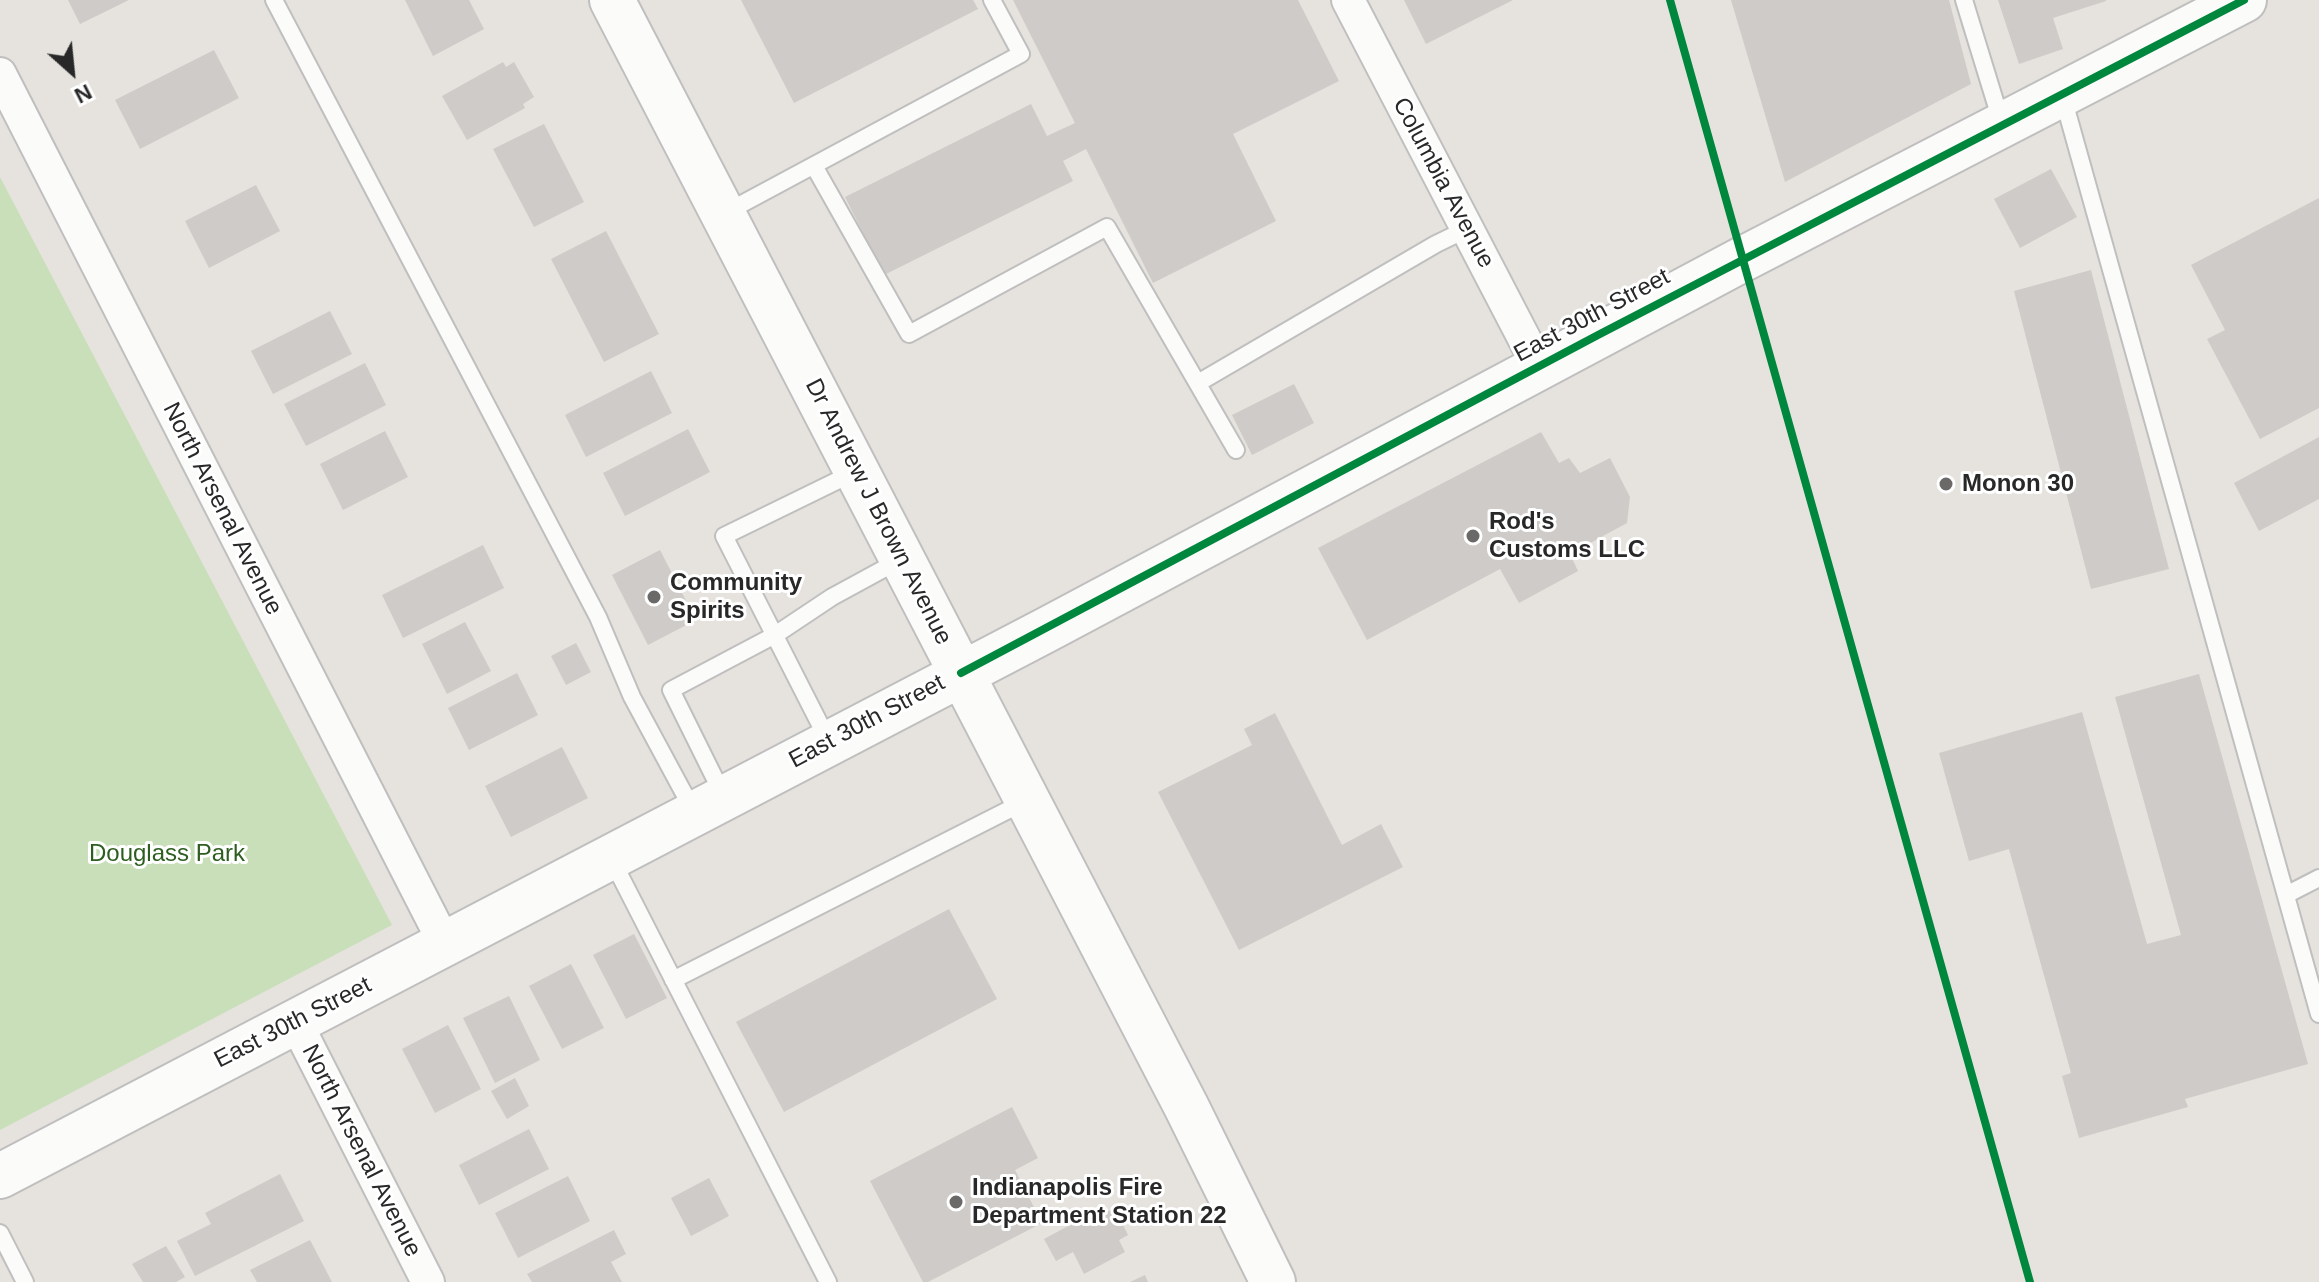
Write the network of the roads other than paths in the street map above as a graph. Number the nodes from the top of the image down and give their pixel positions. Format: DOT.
graph roads {
  1 [pos="274,0"];
  2 [pos="612,0"];
  3 [pos="992,0"];
  4 [pos="1348,0"];
  5 [pos="1964,0"];
  6 [pos="2236,2"];
  7 [pos="0,74"];
  8 [pos="2062,94"];
  9 [pos="2002,125"];
  10 [pos="814,166"];
  11 [pos="723,214"];
  12 [pos="1467,229"];
  13 [pos="1539,367"];
  14 [pos="1198,383"];
  15 [pos="1236,450"];
  16 [pos="856,471"];
  17 [pos="902,559"];
  18 [pos="775,635"];
  19 [pos="961,673"];
  20 [pos="829,742"];
  21 [pos="1026,801"];
  22 [pos="709,805"];
  23 [pos="610,857"];
  24 [pos="2319,878"];
  25 [pos="2286,895"];
  26 [pos="445,944"];
  27 [pos="673,980"];
  28 [pos="2319,1014"];
  29 [pos="295,1021"];
  30 [pos="0,1176"];
  31 [pos="0,1233"];
  32 [pos="25,1282"];
  33 [pos="428,1282"];
  34 [pos="828,1282"];
  35 [pos="1273,1282"];
  1 -- 22 [label="lane"];
  2 -- 11 [label="main road, Dr Andrew J Brown Avenue"];
  3 -- 10 [label="lane"];
  4 -- 12 [label="street, Columbia Avenue"];
  5 -- 9 [label="lane"];
  6 -- 8 [label="main road, East 30th Street"];
  7 -- 26 [label="street, North Arsenal Avenue"];
  8 -- 9 [label="main road, East 30th Street"];
  8 -- 25 [label="lane"];
  9 -- 13 [label="main road, East 30th Street"];
  10 -- 11 [label="lane"];
  10 -- 14 [label="lane"];
  11 -- 16 [label="main road, Dr Andrew J Brown Avenue"];
  12 -- 13 [label="street, Columbia Avenue"];
  12 -- 14 [label="lane"];
  13 -- 19 [label="main road, East 30th Street"];
  14 -- 15 [label="lane"];
  16 -- 17 [label="main road, Dr Andrew J Brown Avenue"];
  16 -- 18 [label="lane"];
  17 -- 18 [label="lane"];
  17 -- 19 [label="main road, Dr Andrew J Brown Avenue"];
  18 -- 20 [label="lane"];
  18 -- 22 [label="lane"];
  19 -- 20 [label="main road, East 30th Street"];
  19 -- 21 [label="main road, Dr Andrew J Brown Avenue"];
  20 -- 22 [label="main road, East 30th Street"];
  21 -- 27 [label="lane"];
  21 -- 35 [label="main road, Dr Andrew J Brown Avenue"];
  22 -- 23 [label="main road, East 30th Street"];
  23 -- 26 [label="main road, East 30th Street"];
  23 -- 27 [label="lane"];
  24 -- 25 [label="lane"];
  25 -- 28 [label="lane"];
  26 -- 29 [label="main road, East 30th Street"];
  27 -- 34 [label="lane"];
  29 -- 30 [label="main road, East 30th Street"];
  29 -- 33 [label="street, North Arsenal Avenue"];
  31 -- 32 [label="lane"];
}
